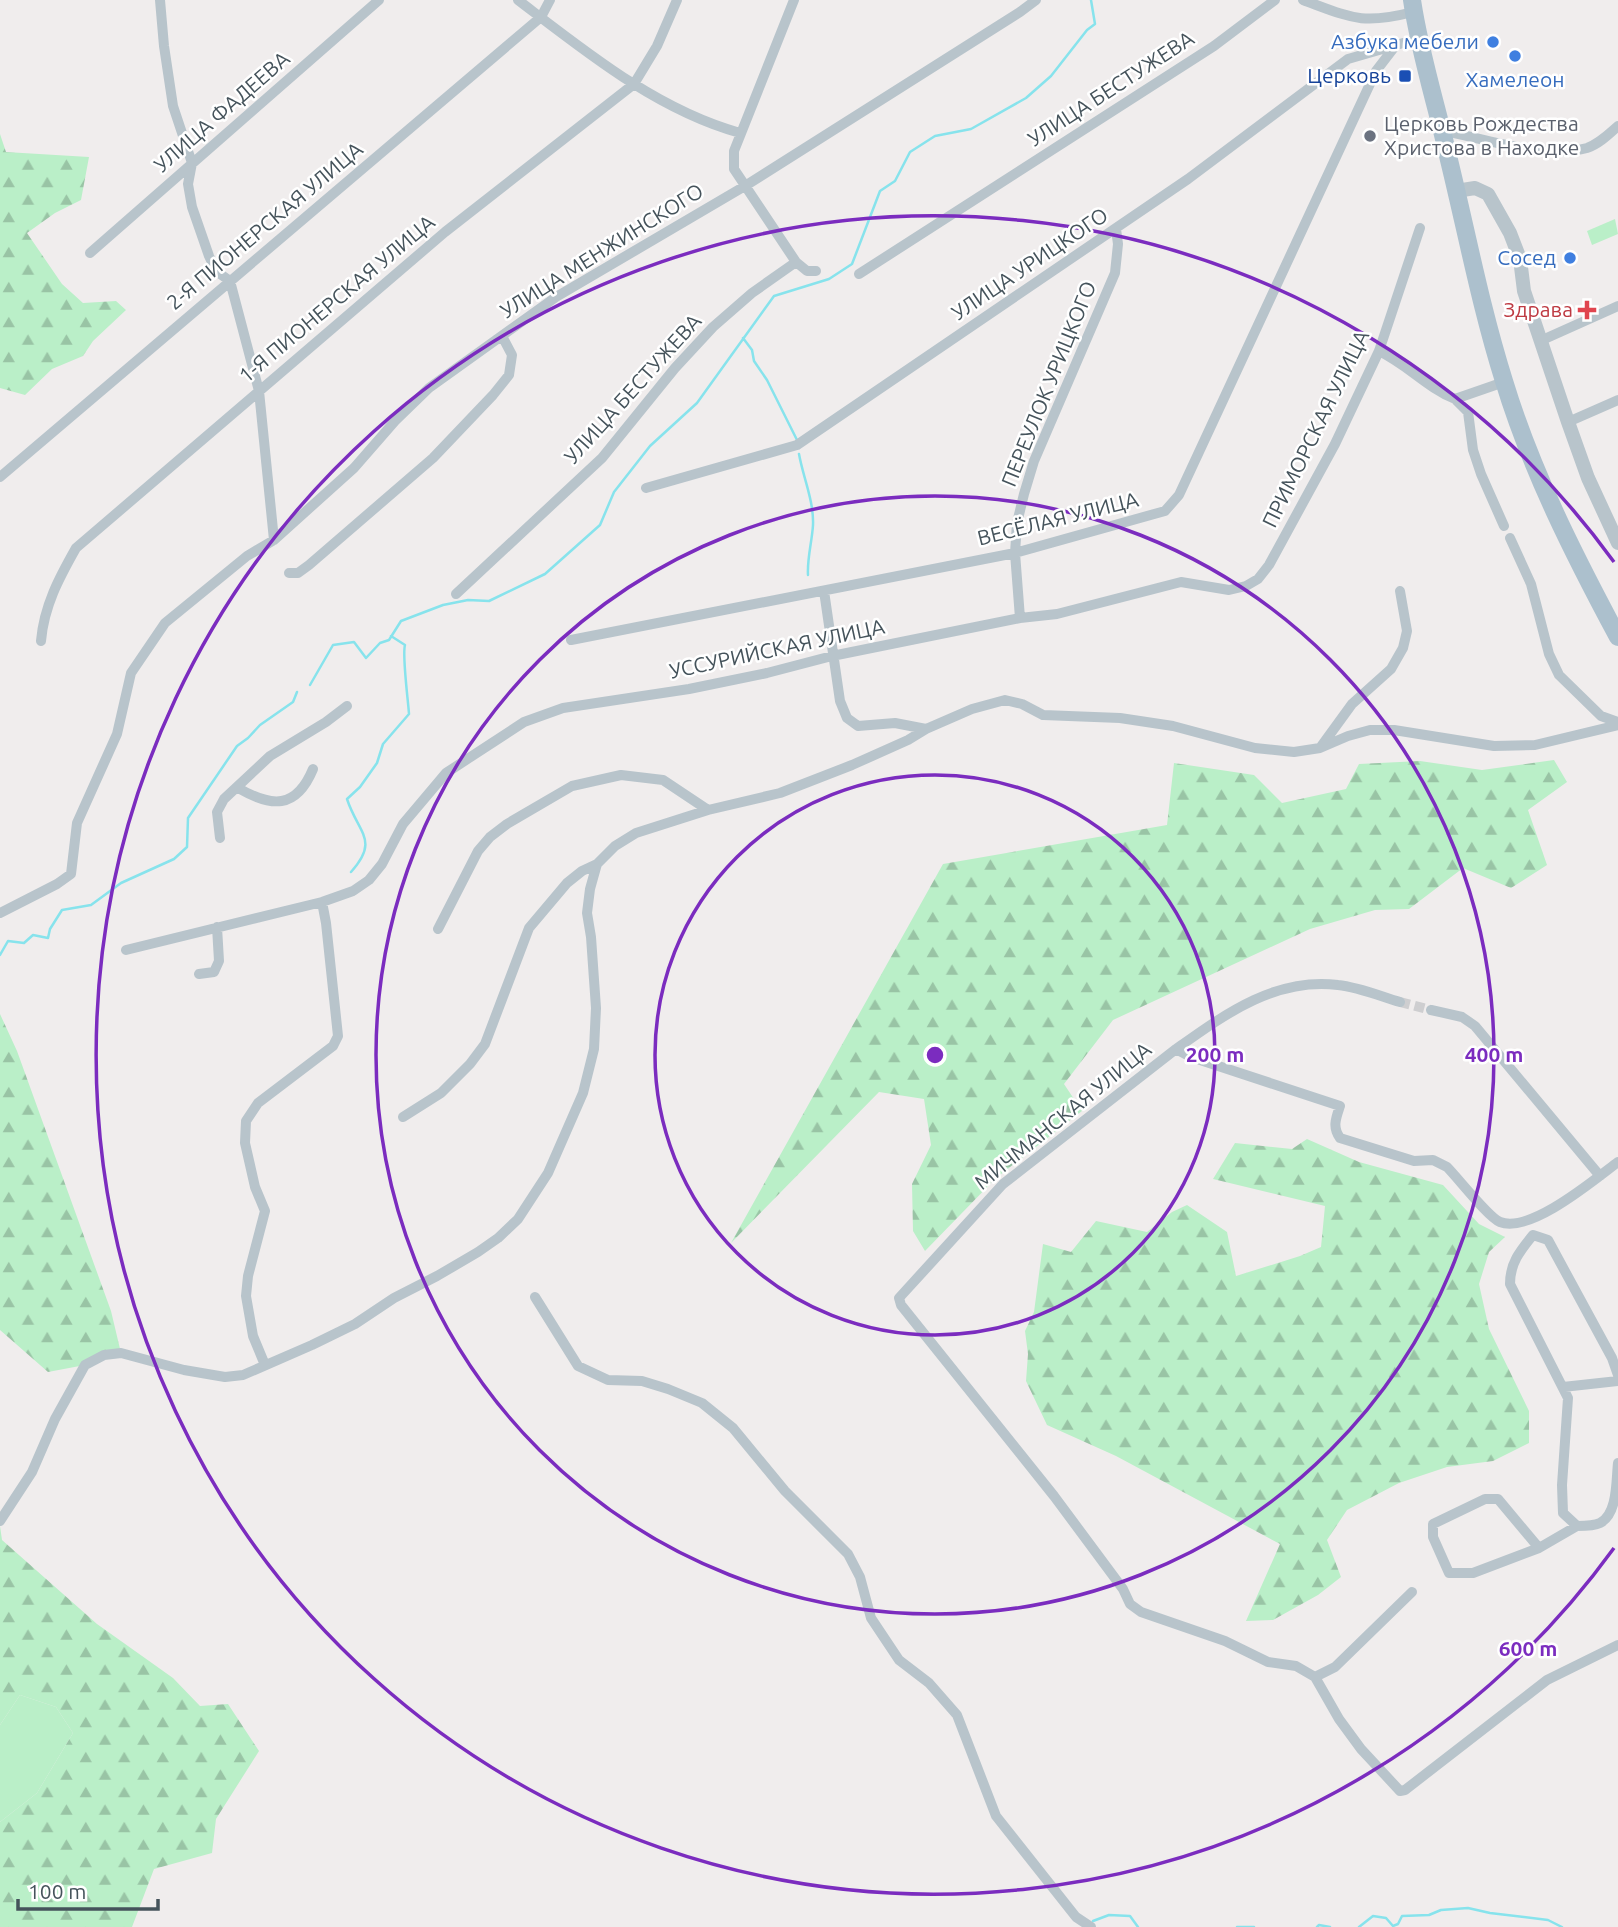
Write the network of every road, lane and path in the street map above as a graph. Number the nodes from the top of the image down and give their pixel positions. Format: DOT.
graph roads {
  1 [pos="160,0"];
  2 [pos="379,0"];
  3 [pos="518,0"];
  4 [pos="550,0"];
  5 [pos="677,0"];
  6 [pos="794,0"];
  7 [pos="1035,0"];
  8 [pos="1275,0"];
  9 [pos="1303,0"];
  10 [pos="1412,6"];
  11 [pos="541,17"];
  12 [pos="1418,39"];
  13 [pos="1396,45"];
  14 [pos="634,84"];
  15 [pos="1618,126"];
  16 [pos="1442,130"];
  17 [pos="740,133"];
  18 [pos="192,163"];
  19 [pos="745,186"];
  20 [pos="1457,191"];
  21 [pos="1420,228"];
  22 [pos="1116,229"];
  23 [pos="90,253"];
  24 [pos="796,262"];
  25 [pos="816,271"];
  26 [pos="859,274"];
  27 [pos="230,281"];
  28 [pos="1618,306"];
  29 [pos="502,336"];
  30 [pos="1540,341"];
  31 [pos="1379,351"];
  32 [pos="1504,382"];
  33 [pos="259,391"];
  34 [pos="1455,399"];
  35 [pos="1618,400"];
  36 [pos="1568,422"];
  37 [pos="0,477"];
  38 [pos="646,488"];
  39 [pos="1504,526"];
  40 [pos="1510,538"];
  41 [pos="274,540"];
  42 [pos="1618,543"];
  43 [pos="1015,553"];
  44 [pos="1269,565"];
  45 [pos="289,573"];
  46 [pos="824,591"];
  47 [pos="1400,591"];
  48 [pos="456,594"];
  49 [pos="1020,618"];
  50 [pos="1618,637"];
  51 [pos="571,640"];
  52 [pos="41,641"];
  53 [pos="832,656"];
  54 [pos="347,706"];
  55 [pos="1618,724"];
  56 [pos="926,729"];
  57 [pos="1320,748"];
  58 [pos="313,769"];
  59 [pos="238,788"];
  60 [pos="708,810"];
  61 [pos="220,838"];
  62 [pos="597,864"];
  63 [pos="322,902"];
  64 [pos="0,913"];
  65 [pos="217,926"];
  66 [pos="438,929"];
  67 [pos="126,950"];
  68 [pos="199,975"];
  69 [pos="1400,1002"];
  70 [pos="1431,1010"];
  71 [pos="1176,1049"];
  72 [pos="403,1117"];
  73 [pos="1618,1162"];
  74 [pos="1600,1176"];
  75 [pos="535,1297"];
  76 [pos="265,1365"];
  77 [pos="1618,1375"];
  78 [pos="1618,1381"];
  79 [pos="1563,1387"];
  80 [pos="1618,1463"];
  81 [pos="0,1521"];
  82 [pos="1577,1526"];
  83 [pos="1538,1548"];
  84 [pos="1412,1592"];
  85 [pos="1618,1645"];
  86 [pos="1315,1677"];
  87 [pos="1089,1927"];
  1 -- 18 [label="street"];
  2 -- 18 [label="street, УЛИЦА ФАДЕЕВА"];
  3 -- 11 [label="street"];
  4 -- 11 [label="street, 2-Я ПИОНЕРСКАЯ УЛИЦА"];
  5 -- 14 [label="street, 1-Я ПИОНЕРСКАЯ УЛИЦА"];
  6 -- 17 [label="street"];
  7 -- 19 [label="street, УЛИЦА МЕНЖИНСКОГО"];
  8 -- 26 [label="street, УЛИЦА БЕСТУЖЕВА"];
  9 -- 10 [label="street"];
  10 -- 12 [label="main road"];
  11 -- 14 [label="street"];
  11 -- 27 [label="street, 2-Я ПИОНЕРСКАЯ УЛИЦА"];
  12 -- 13 [label="street, УЛИЦА УРИЦКОГО"];
  12 -- 16 [label="main road"];
  13 -- 22 [label="street, УЛИЦА УРИЦКОГО"];
  13 -- 43 [label="street, ВЕСЁЛАЯ УЛИЦА"];
  14 -- 17 [label="street"];
  14 -- 33 [label="street, 1-Я ПИОНЕРСКАЯ УЛИЦА"];
  15 -- 16 [label="street"];
  16 -- 20 [label="main road"];
  17 -- 19 [label="street"];
  18 -- 23 [label="street, УЛИЦА ФАДЕЕВА"];
  18 -- 27 [label="street"];
  19 -- 24 [label="street"];
  19 -- 29 [label="street, УЛИЦА МЕНЖИНСКОГО"];
  20 -- 30 [label="street"];
  20 -- 32 [label="main road"];
  21 -- 31 [label="street, ПРИМОРСКАЯ УЛИЦА"];
  22 -- 38 [label="street, УЛИЦА УРИЦКОГО"];
  22 -- 43 [label="street, ПЕРЕУЛОК УРИЦКОГО"];
  24 -- 25 [label="street"];
  24 -- 48 [label="street, УЛИЦА БЕСТУЖЕВА"];
  27 -- 33 [label="street"];
  27 -- 37 [label="street, 2-Я ПИОНЕРСКАЯ УЛИЦА"];
  28 -- 30 [label="street"];
  29 -- 41 [label="street, УЛИЦА МЕНЖИНСКОГО"];
  29 -- 45 [label="street"];
  30 -- 36 [label="street"];
  31 -- 34 [label="street"];
  31 -- 44 [label="street, ПРИМОРСКАЯ УЛИЦА"];
  32 -- 34 [label="street"];
  32 -- 50 [label="main road"];
  33 -- 41 [label="street"];
  33 -- 52 [label="street, 1-Я ПИОНЕРСКАЯ УЛИЦА"];
  34 -- 39 [label="street"];
  35 -- 36 [label="street"];
  36 -- 42 [label="street"];
  40 -- 55 [label="street"];
  41 -- 64 [label="street, УЛИЦА МЕНЖИНСКОГО"];
  43 -- 46 [label="street, ВЕСЁЛАЯ УЛИЦА"];
  43 -- 49 [label="street, ПЕРЕУЛОК УРИЦКОГО"];
  44 -- 49 [label="street, УССУРИЙСКАЯ УЛИЦА"];
  46 -- 51 [label="street, ВЕСЁЛАЯ УЛИЦА"];
  46 -- 53 [label="street"];
  47 -- 57 [label="street"];
  49 -- 53 [label="street, УССУРИЙСКАЯ УЛИЦА"];
  53 -- 56 [label="street"];
  53 -- 63 [label="street, УССУРИЙСКАЯ УЛИЦА"];
  54 -- 59 [label="street"];
  55 -- 57 [label="street"];
  56 -- 57 [label="street"];
  56 -- 60 [label="street"];
  58 -- 59 [label="street"];
  59 -- 61 [label="street"];
  60 -- 62 [label="street"];
  60 -- 66 [label="street"];
  62 -- 72 [label="street"];
  62 -- 76 [label="street"];
  63 -- 65 [label="street"];
  63 -- 76 [label="street"];
  65 -- 67 [label="street"];
  65 -- 68 [label="street"];
  69 -- 71 [label="street"];
  70 -- 74 [label="street"];
  71 -- 74 [label="street, МИЧМАНСКАЯ УЛИЦА"];
  71 -- 86 [label="street, МИЧМАНСКАЯ УЛИЦА"];
  73 -- 74 [label="street, МИЧМАНСКАЯ УЛИЦА"];
  75 -- 87 [label="street"];
  76 -- 81 [label="street"];
  77 -- 79 [label="street"];
  78 -- 79 [label="street"];
  79 -- 82 [label="street"];
  80 -- 82 [label="street"];
  82 -- 83 [label="street"];
  83 -- 83 [label="street"];
  84 -- 86 [label="street"];
  85 -- 86 [label="street"];
}
